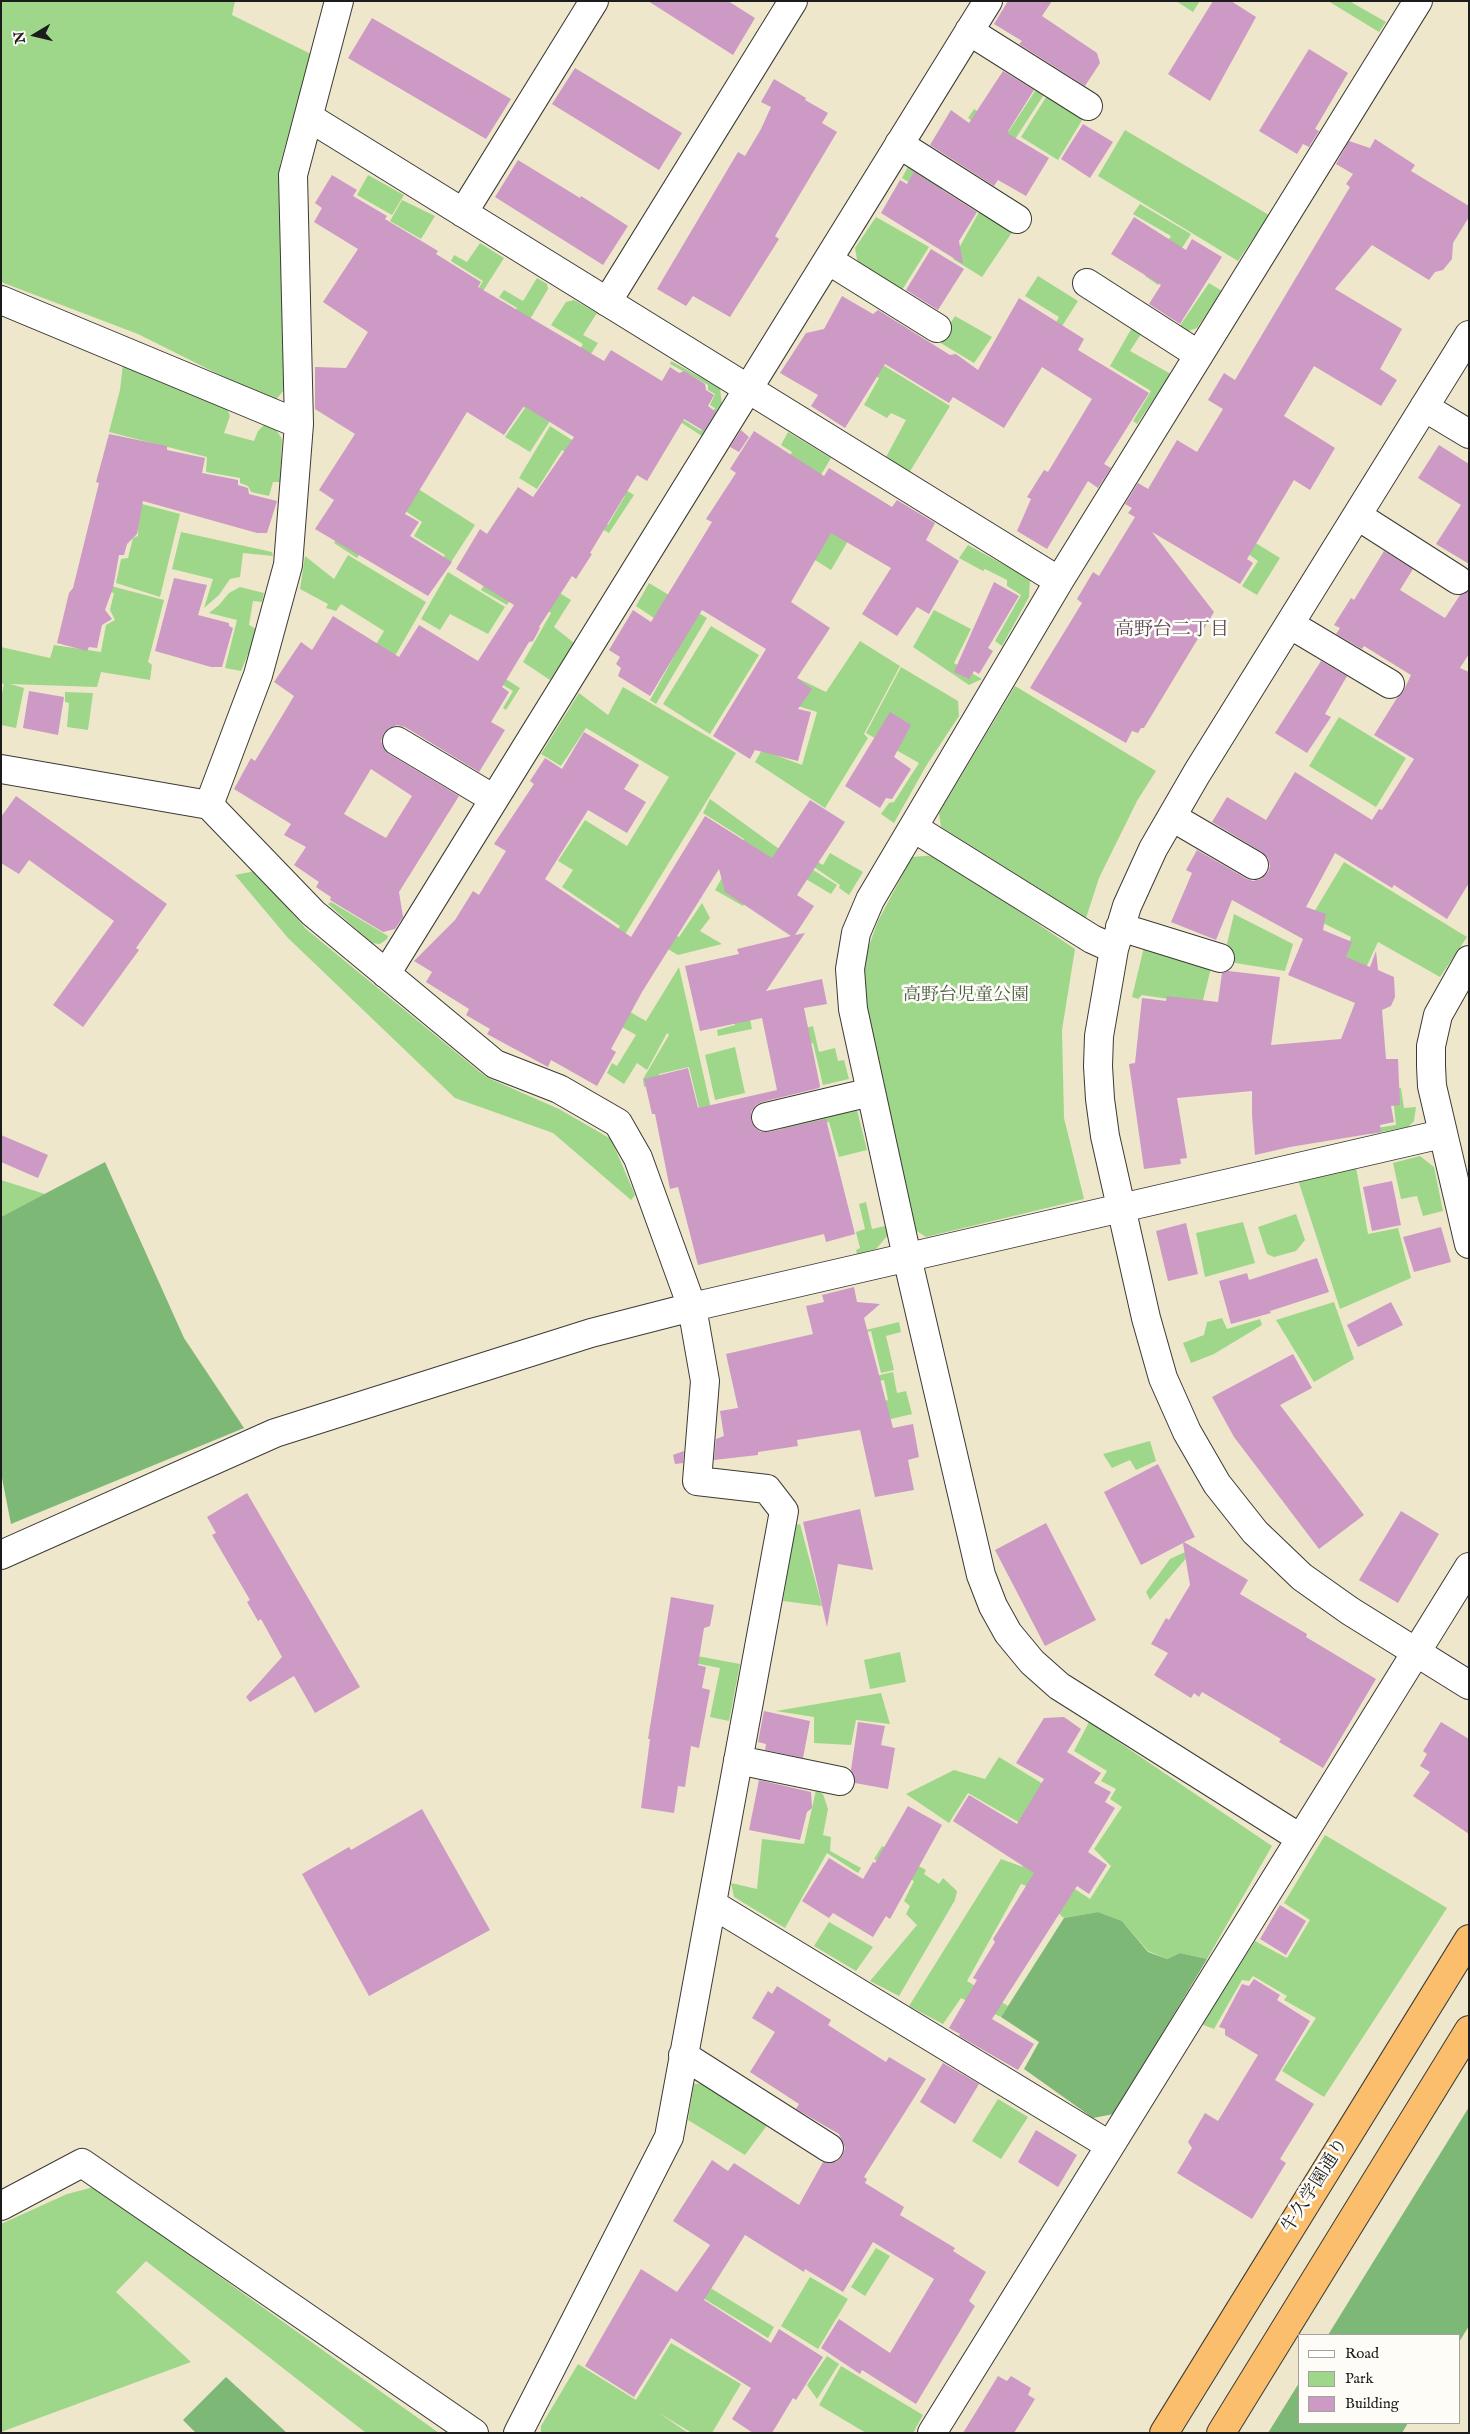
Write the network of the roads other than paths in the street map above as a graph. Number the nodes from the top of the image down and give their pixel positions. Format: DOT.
graph roads {
  1 [pos="339,1"];
  2 [pos="594,1"];
  3 [pos="792,1"];
  4 [pos="988,1"];
  5 [pos="1418,1"];
  6 [pos="969,31"];
  7 [pos="1088,106"];
  8 [pos="310,118"];
  9 [pos="899,144"];
  10 [pos="463,213"];
  11 [pos="1017,218"];
  12 [pos="828,260"];
  13 [pos="1086,283"];
  14 [pos="1,300"];
  15 [pos="607,302"];
  16 [pos="937,328"];
  17 [pos="1469,335"];
  18 [pos="1199,355"];
  19 [pos="748,389"];
  20 [pos="1424,406"];
  21 [pos="299,424"];
  22 [pos="1469,434"];
  23 [pos="1358,516"];
  24 [pos="1458,580"];
  25 [pos="1059,581"];
  26 [pos="1291,624"];
  27 [pos="1390,684"];
  28 [pos="397,741"];
  29 [pos="1,769"];
  30 [pos="494,799"];
  31 [pos="209,805"];
  32 [pos="1172,817"];
  33 [pos="914,828"];
  34 [pos="1254,864"];
  35 [pos="1117,938"];
  36 [pos="1220,958"];
  37 [pos="1469,960"];
  38 [pos="386,974"];
  39 [pos="871,1092"];
  40 [pos="766,1117"];
  41 [pos="1442,1134"];
  42 [pos="1121,1208"];
  43 [pos="1469,1244"];
  44 [pos="907,1258"];
  45 [pos="692,1307"];
  46 [pos="1,1555"];
  47 [pos="1469,1567"];
  48 [pos="1417,1653"];
  49 [pos="1469,1685"];
  50 [pos="738,1760"];
  51 [pos="840,1781"];
  52 [pos="1300,1838"];
  53 [pos="712,1904"];
  54 [pos="1469,1939"];
  55 [pos="1469,2030"];
  56 [pos="683,2055"];
  57 [pos="1109,2145"];
  58 [pos="829,2148"];
  59 [pos="1,2206"];
  60 [pos="474,2433"];
  61 [pos="518,2433"];
  62 [pos="932,2433"];
  63 [pos="1164,2433"];
  64 [pos="1221,2433"];
  1 -- 8 [label="street"];
  2 -- 10 [label="street"];
  3 -- 15 [label="street"];
  4 -- 6 [label="street"];
  5 -- 18 [label="street"];
  6 -- 7 [label="street"];
  6 -- 9 [label="street"];
  8 -- 10 [label="street"];
  8 -- 21 [label="street"];
  9 -- 11 [label="street"];
  9 -- 12 [label="street"];
  10 -- 15 [label="street"];
  12 -- 16 [label="street"];
  12 -- 19 [label="street"];
  13 -- 18 [label="street"];
  14 -- 21 [label="street"];
  15 -- 19 [label="street"];
  17 -- 20 [label="street"];
  18 -- 25 [label="street"];
  19 -- 25 [label="street"];
  19 -- 30 [label="street"];
  20 -- 22 [label="street"];
  20 -- 23 [label="street"];
  21 -- 31 [label="street"];
  23 -- 24 [label="street"];
  23 -- 26 [label="street"];
  25 -- 33 [label="street"];
  26 -- 27 [label="street"];
  26 -- 32 [label="street"];
  28 -- 30 [label="street"];
  29 -- 31 [label="street"];
  30 -- 38 [label="street"];
  31 -- 38 [label="street"];
  32 -- 34 [label="street"];
  32 -- 35 [label="street"];
  33 -- 35 [label="street"];
  33 -- 39 [label="street"];
  35 -- 36 [label="street"];
  35 -- 42 [label="street"];
  37 -- 41 [label="street"];
  38 -- 45 [label="street"];
  39 -- 40 [label="street"];
  39 -- 44 [label="street"];
  41 -- 42 [label="street"];
  41 -- 43 [label="street"];
  42 -- 44 [label="street"];
  42 -- 48 [label="street"];
  44 -- 45 [label="street"];
  44 -- 52 [label="street"];
  45 -- 46 [label="street"];
  45 -- 50 [label="street"];
  47 -- 48 [label="street"];
  48 -- 49 [label="street"];
  48 -- 52 [label="street"];
  50 -- 51 [label="street"];
  50 -- 53 [label="street"];
  52 -- 57 [label="street"];
  53 -- 56 [label="street"];
  53 -- 57 [label="street"];
  54 -- 63 [label="highway, 牛久学園通り"];
  55 -- 64 [label="highway"];
  56 -- 58 [label="street"];
  56 -- 61 [label="street"];
  57 -- 62 [label="street"];
  59 -- 60 [label="street"];
}
